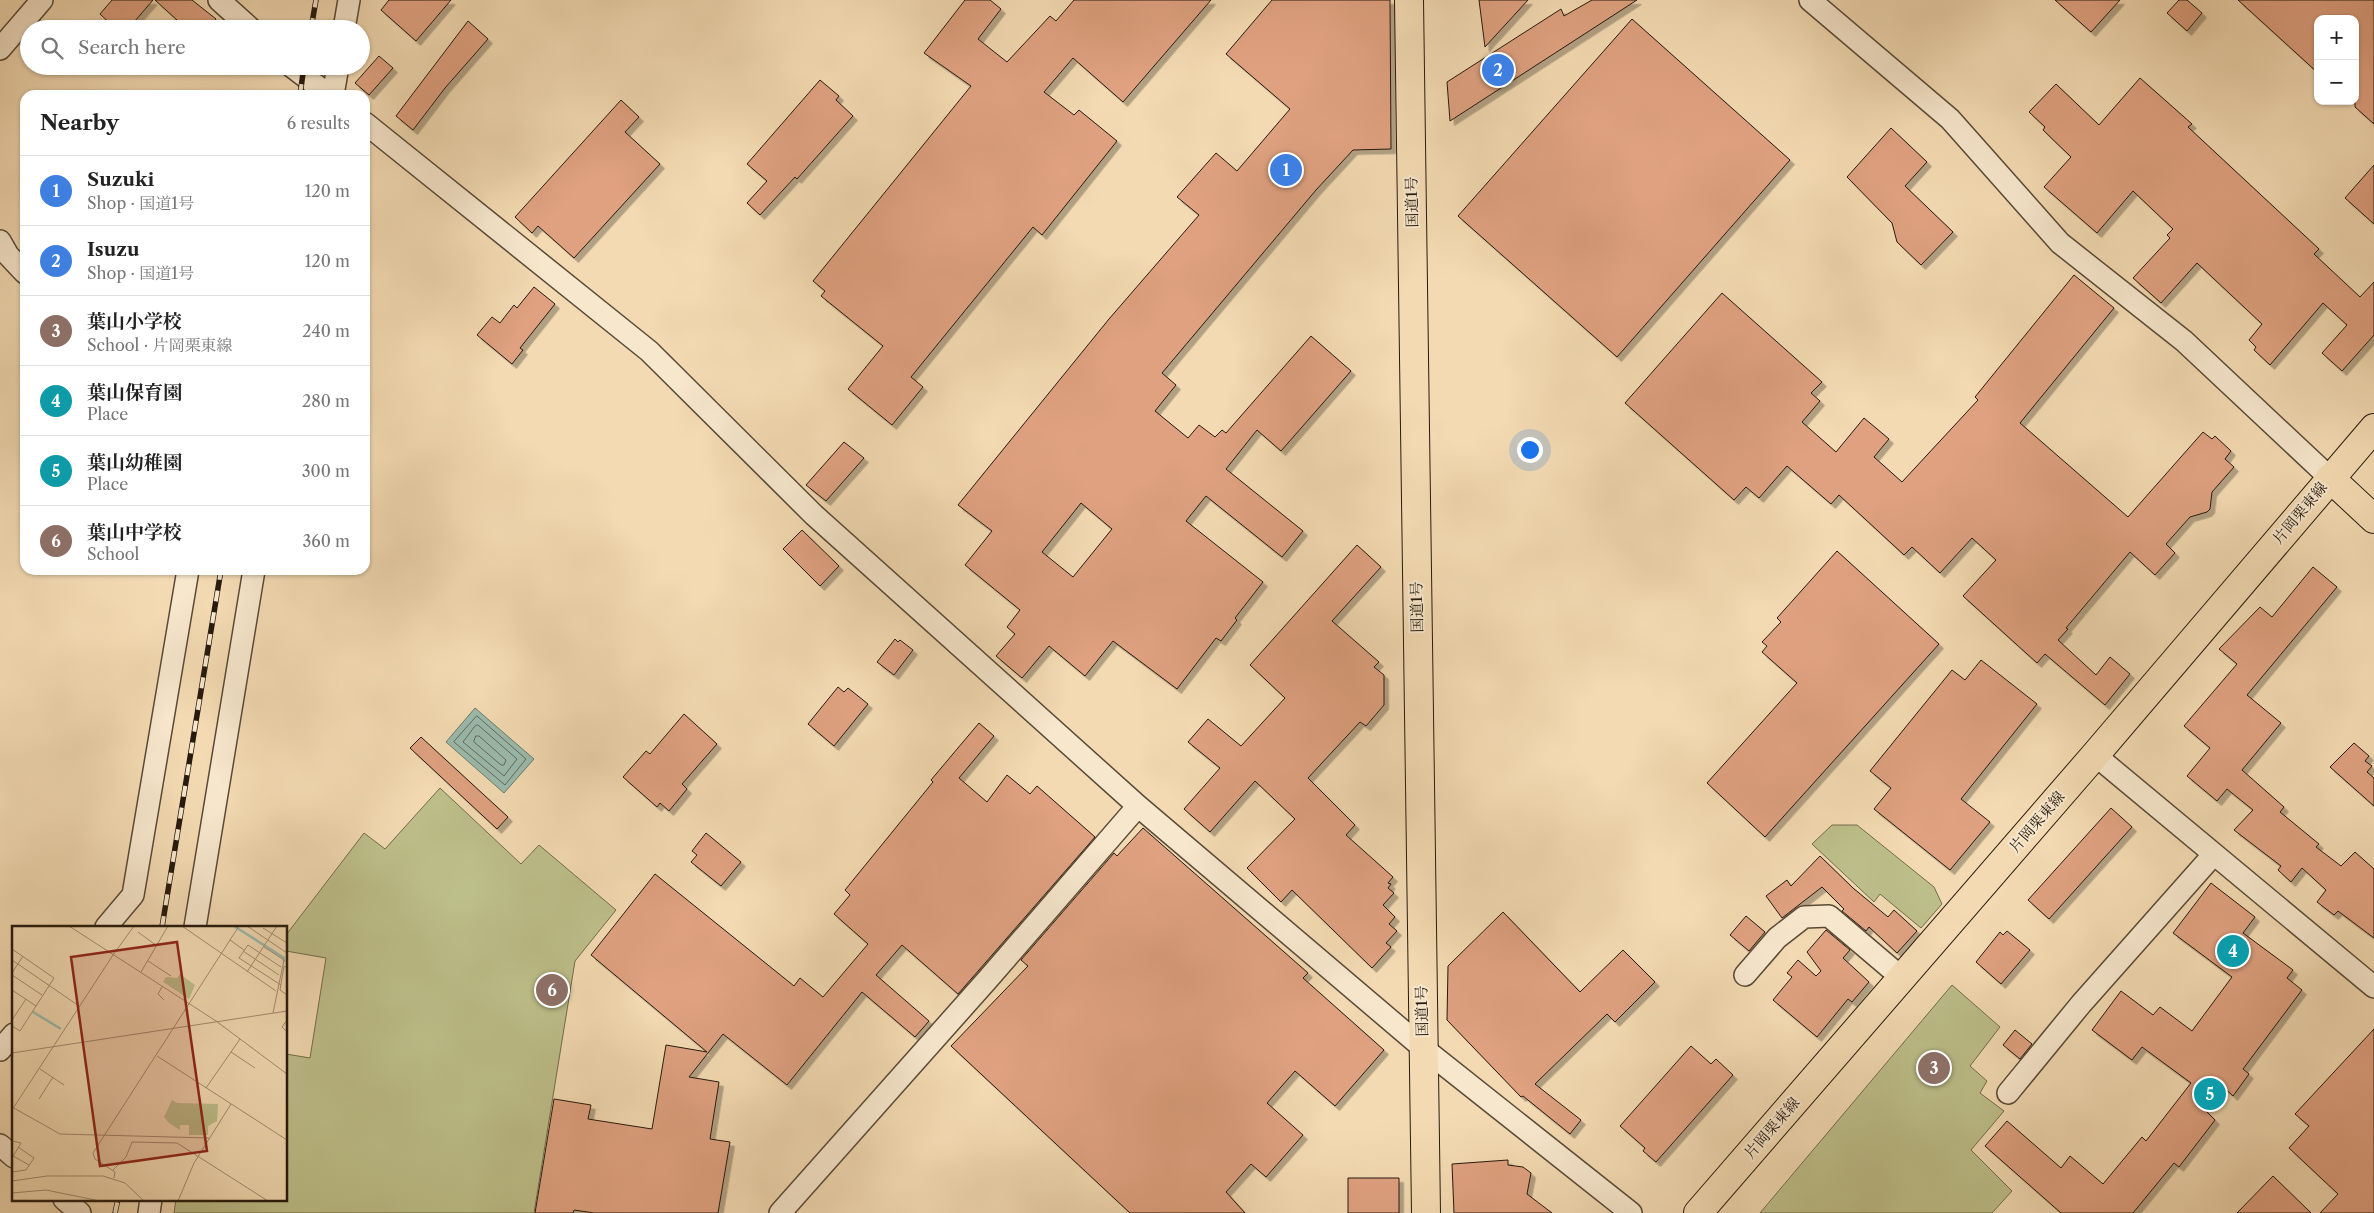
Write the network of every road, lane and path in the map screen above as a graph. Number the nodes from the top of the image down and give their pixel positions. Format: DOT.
graph roads {
  1 [pos="42,0"];
  2 [pos="219,0"];
  3 [pos="349,0"];
  4 [pos="1410,0"];
  5 [pos="1822,3"];
  6 [pos="25,20"];
  7 [pos="240,20"];
  8 [pos="346,20"];
  9 [pos="20,26"];
  10 [pos="0,49"];
  11 [pos="303,75"];
  12 [pos="336,75"];
  13 [pos="322,90"];
  14 [pos="334,90"];
  15 [pos="370,127"];
  16 [pos="0,241"];
  17 [pos="20,268"];
  18 [pos="2374,428"];
  19 [pos="2330,478"];
  20 [pos="2374,519"];
  21 [pos="187,575"];
  22 [pos="253,575"];
  23 [pos="2094,756"];
  24 [pos="1138,806"];
  25 [pos="2214,854"];
  26 [pos="107,926"];
  27 [pos="195,926"];
  28 [pos="1745,975"];
  29 [pos="1902,978"];
  30 [pos="2371,981"];
  31 [pos="12,1036"];
  32 [pos="1423,1048"];
  33 [pos="0,1050"];
  34 [pos="2008,1093"];
  35 [pos="0,1145"];
  36 [pos="12,1155"];
  37 [pos="65,1200"];
  38 [pos="151,1200"];
  39 [pos="80,1213"];
  40 [pos="149,1213"];
  41 [pos="780,1213"];
  42 [pos="1426,1213"];
  43 [pos="1631,1213"];
  44 [pos="1698,1213"];
  1 -- 6 [label="street"];
  2 -- 7 [label="street"];
  3 -- 8 [label="street"];
  4 -- 32 [label="main road, 国道1号"];
  5 -- 19 [label="street"];
  9 -- 10 [label="street"];
  11 -- 13 [label="street"];
  12 -- 14 [label="street"];
  15 -- 24 [label="street"];
  16 -- 17 [label="street"];
  18 -- 19 [label="main road, 片岡栗東線"];
  19 -- 20 [label="main road"];
  19 -- 23 [label="main road, 片岡栗東線"];
  21 -- 26 [label="street"];
  22 -- 27 [label="street"];
  23 -- 25 [label="street"];
  23 -- 29 [label="main road, 片岡栗東線"];
  24 -- 32 [label="street"];
  24 -- 41 [label="street"];
  25 -- 30 [label="street"];
  25 -- 34 [label="street"];
  28 -- 29 [label="street"];
  29 -- 44 [label="main road, 片岡栗東線"];
  31 -- 33 [label="street"];
  32 -- 42 [label="main road, 国道1号"];
  32 -- 43 [label="street"];
  35 -- 36 [label="street"];
  37 -- 39 [label="street"];
  38 -- 40 [label="street"];
}
